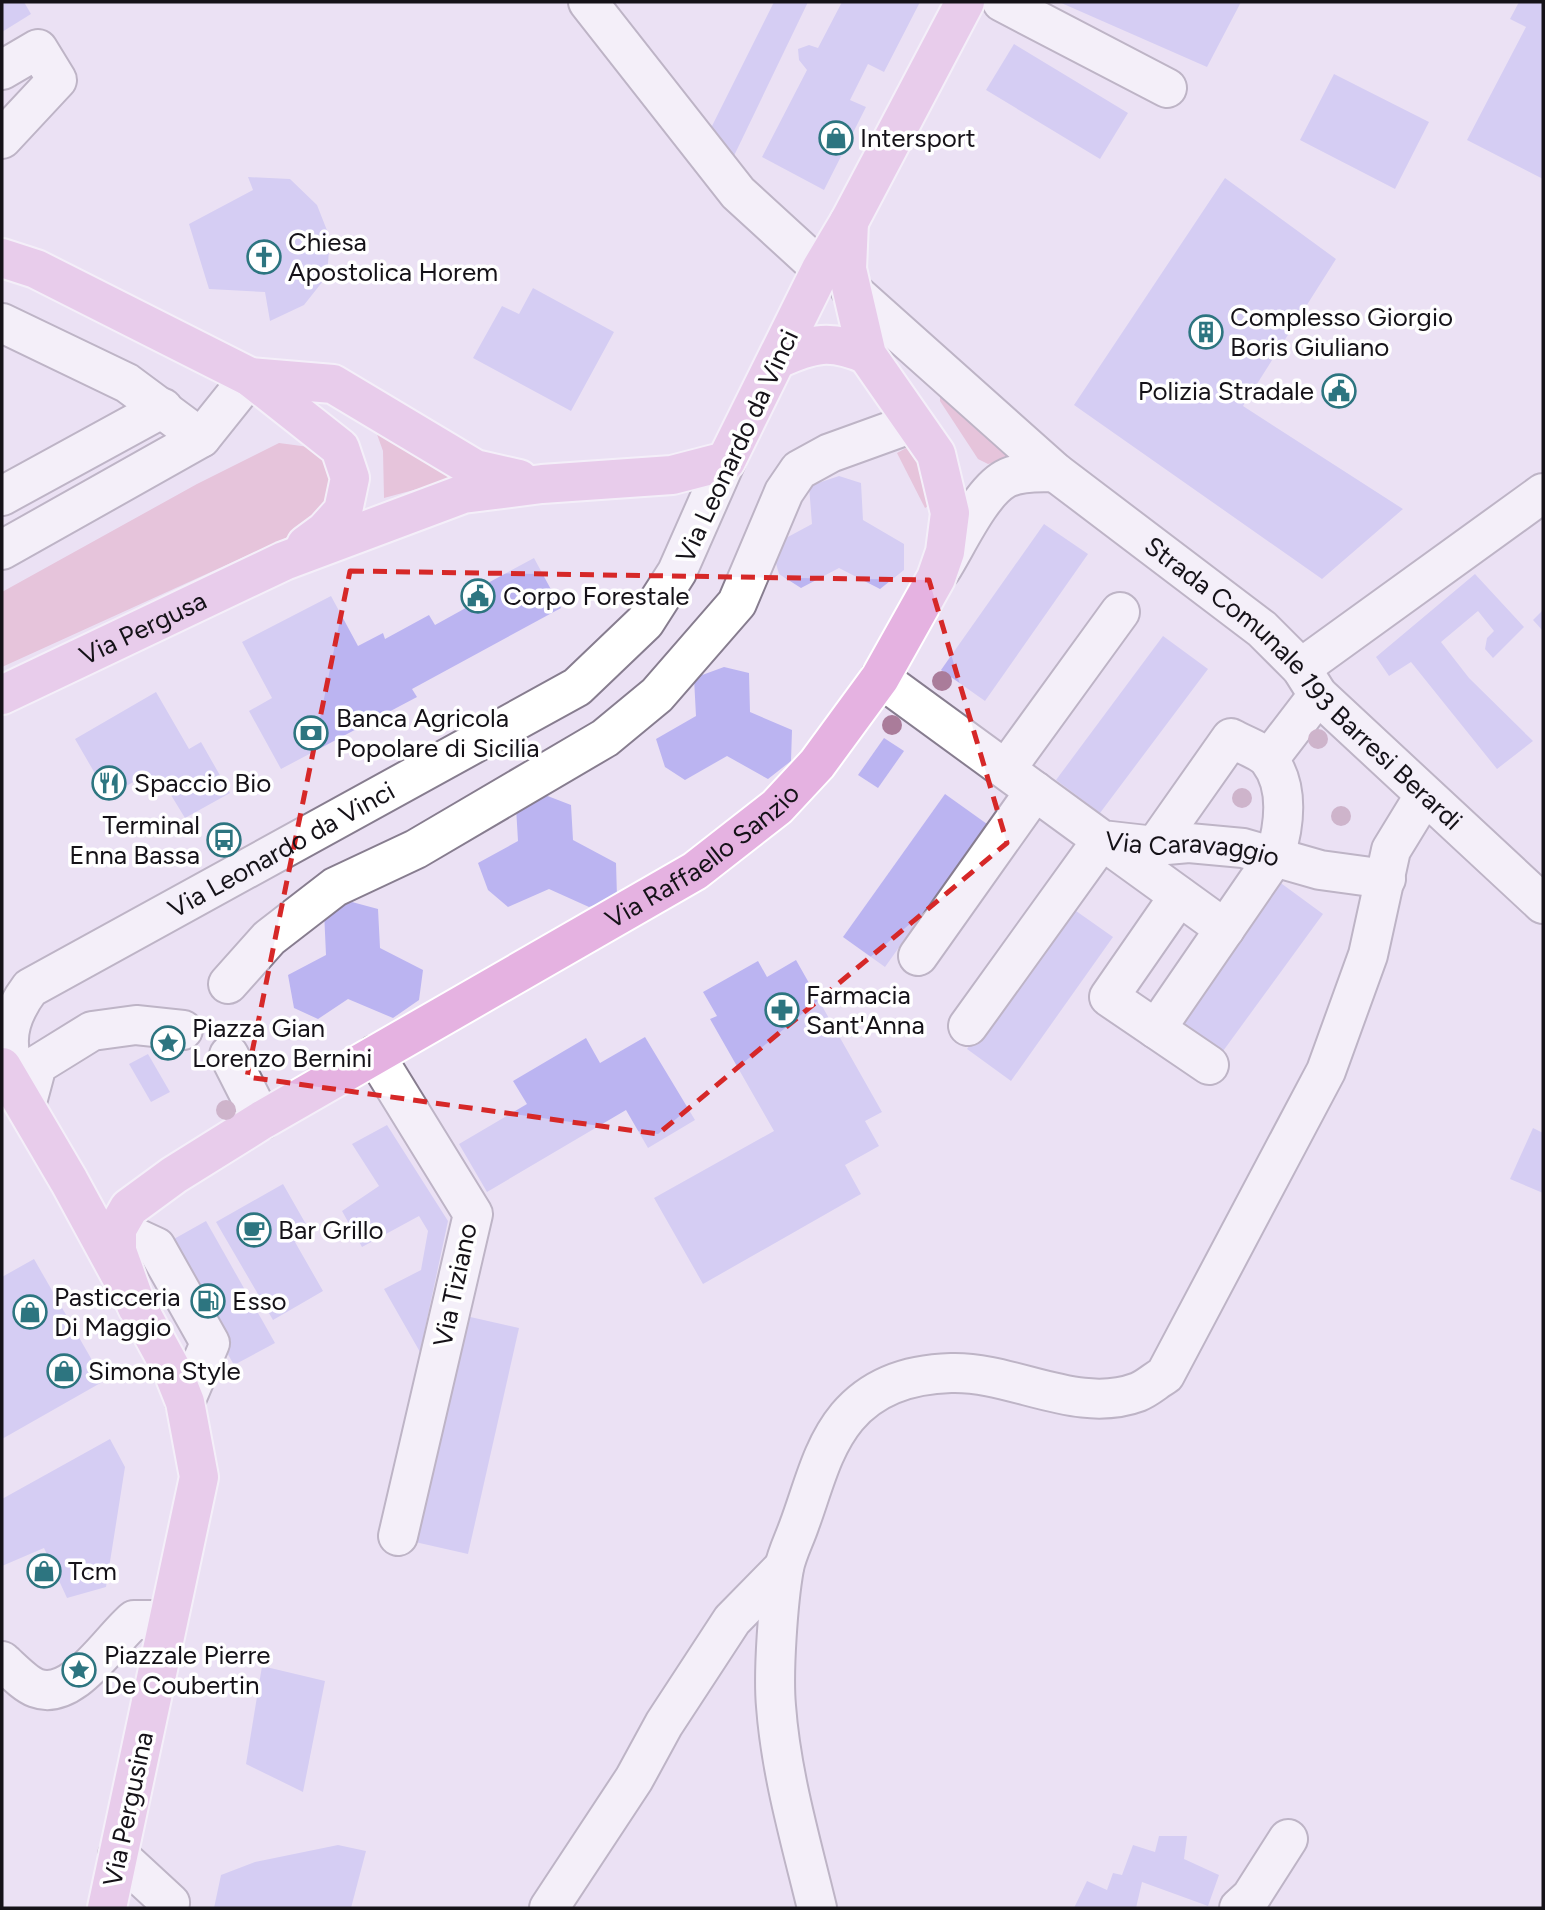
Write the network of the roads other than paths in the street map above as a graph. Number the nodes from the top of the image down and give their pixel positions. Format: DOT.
graph roads {
  1 [pos="588,2"];
  2 [pos="965,2"];
  3 [pos="1002,2"];
  4 [pos="2,70"];
  5 [pos="1167,88"];
  6 [pos="2,139"];
  7 [pos="2,258"];
  8 [pos="835,279"];
  9 [pos="2,323"];
  10 [pos="867,355"];
  11 [pos="778,359"];
  12 [pos="933,363"];
  13 [pos="250,377"];
  14 [pos="163,408"];
  15 [pos="913,423"];
  16 [pos="201,438"];
  17 [pos="726,461"];
  18 [pos="1055,472"];
  19 [pos="542,484"];
  20 [pos="2,496"];
  21 [pos="1541,498"];
  22 [pos="2,550"];
  23 [pos="284,561"];
  24 [pos="936,578"];
  25 [pos="1120,612"];
  26 [pos="880,678"];
  27 [pos="1309,682"];
  28 [pos="2,695"];
  29 [pos="1269,759"];
  30 [pos="1020,780"];
  31 [pos="1424,796"];
  32 [pos="1102,840"];
  33 [pos="1155,846"];
  34 [pos="1275,856"];
  35 [pos="1386,879"];
  36 [pos="1178,896"];
  37 [pos="1543,904"];
  38 [pos="1225,929"];
  39 [pos="918,956"];
  40 [pos="229,984"];
  41 [pos="968,1026"];
  42 [pos="1156,1028"];
  43 [pos="183,1030"];
  44 [pos="229,1055"];
  45 [pos="376,1055"];
  46 [pos="1209,1065"];
  47 [pos="2,1067"];
  48 [pos="14,1097"];
  49 [pos="270,1137"];
  50 [pos="174,1175"];
  51 [pos="69,1181"];
  52 [pos="117,1229"];
  53 [pos="137,1307"];
  54 [pos="185,1402"];
  55 [pos="398,1536"];
  56 [pos="784,1567"];
  57 [pos="167,1620"];
  58 [pos="2,1661"];
  59 [pos="1288,1839"];
  60 [pos="118,1855"];
  61 [pos="107,1908"];
  62 [pos="169,1908"];
  63 [pos="549,1908"];
  64 [pos="817,1908"];
  65 [pos="1239,1908"];
  1 -- 8 [label="street, Strada Comunale 193 Barresi Berardi"];
  2 -- 8 [label="main road, Via Raffaello Sanzio"];
  3 -- 5 [label="street"];
  4 -- 6 [label="street"];
  7 -- 13 [label="main road"];
  8 -- 10 [label="main road, Via Raffaello Sanzio"];
  8 -- 11 [label="main road, Via Leonardo da Vinci"];
  8 -- 12 [label="street, Strada Comunale 193 Barresi Berardi"];
  9 -- 14 [label="street"];
  10 -- 11 [label="main road"];
  10 -- 12 [label="street"];
  10 -- 15 [label="main road, Via Raffaello Sanzio"];
  11 -- 17 [label="main road, Via Leonardo da Vinci"];
  12 -- 18 [label="street, Strada Comunale 193 Barresi Berardi"];
  13 -- 16 [label="street"];
  13 -- 19 [label="main road"];
  13 -- 23 [label="main road"];
  14 -- 16 [label="street"];
  14 -- 20 [label="street"];
  15 -- 24 [label="main road, Via Raffaello Sanzio"];
  15 -- 40 [label="street"];
  16 -- 22 [label="street"];
  17 -- 19 [label="main road"];
  17 -- 48 [label="street, Via Leonardo da Vinci"];
  18 -- 24 [label="street"];
  18 -- 27 [label="street, Strada Comunale 193 Barresi Berardi"];
  19 -- 23 [label="main road"];
  21 -- 27 [label="street"];
  23 -- 28 [label="main road, Via Pergusa"];
  24 -- 26 [label="main road, Via Raffaello Sanzio"];
  25 -- 30 [label="street"];
  26 -- 30 [label="street, Via Caravaggio"];
  26 -- 45 [label="main road, Via Raffaello Sanzio"];
  27 -- 29 [label="street"];
  27 -- 31 [label="street, Strada Comunale 193 Barresi Berardi"];
  29 -- 33 [label="street"];
  29 -- 34 [label="street"];
  30 -- 32 [label="street, Via Caravaggio"];
  30 -- 39 [label="street"];
  31 -- 35 [label="street"];
  31 -- 37 [label="street, Strada Comunale 193 Barresi Berardi"];
  32 -- 33 [label="street, Via Caravaggio"];
  32 -- 36 [label="street"];
  32 -- 41 [label="street"];
  33 -- 34 [label="street, Via Caravaggio"];
  34 -- 35 [label="street, Via Caravaggio"];
  34 -- 38 [label="street"];
  35 -- 56 [label="street"];
  36 -- 38 [label="street"];
  36 -- 42 [label="street"];
  38 -- 42 [label="street"];
  42 -- 46 [label="street"];
  43 -- 48 [label="street"];
  44 -- 49 [label="street"];
  45 -- 49 [label="main road, Via Raffaello Sanzio"];
  45 -- 55 [label="street, Via Tiziano"];
  47 -- 48 [label="main road"];
  48 -- 51 [label="main road"];
  49 -- 50 [label="main road, Via Raffaello Sanzio"];
  50 -- 51 [label="main road"];
  50 -- 52 [label="main road"];
  51 -- 53 [label="main road"];
  52 -- 53 [label="main road"];
  52 -- 54 [label="street"];
  53 -- 54 [label="main road, Via Pergusina"];
  54 -- 57 [label="main road, Via Pergusina"];
  56 -- 63 [label="street"];
  56 -- 64 [label="street"];
  57 -- 58 [label="street"];
  57 -- 60 [label="main road, Via Pergusina"];
  59 -- 65 [label="street"];
  60 -- 61 [label="main road, Via Pergusina"];
  60 -- 62 [label="street"];
}
